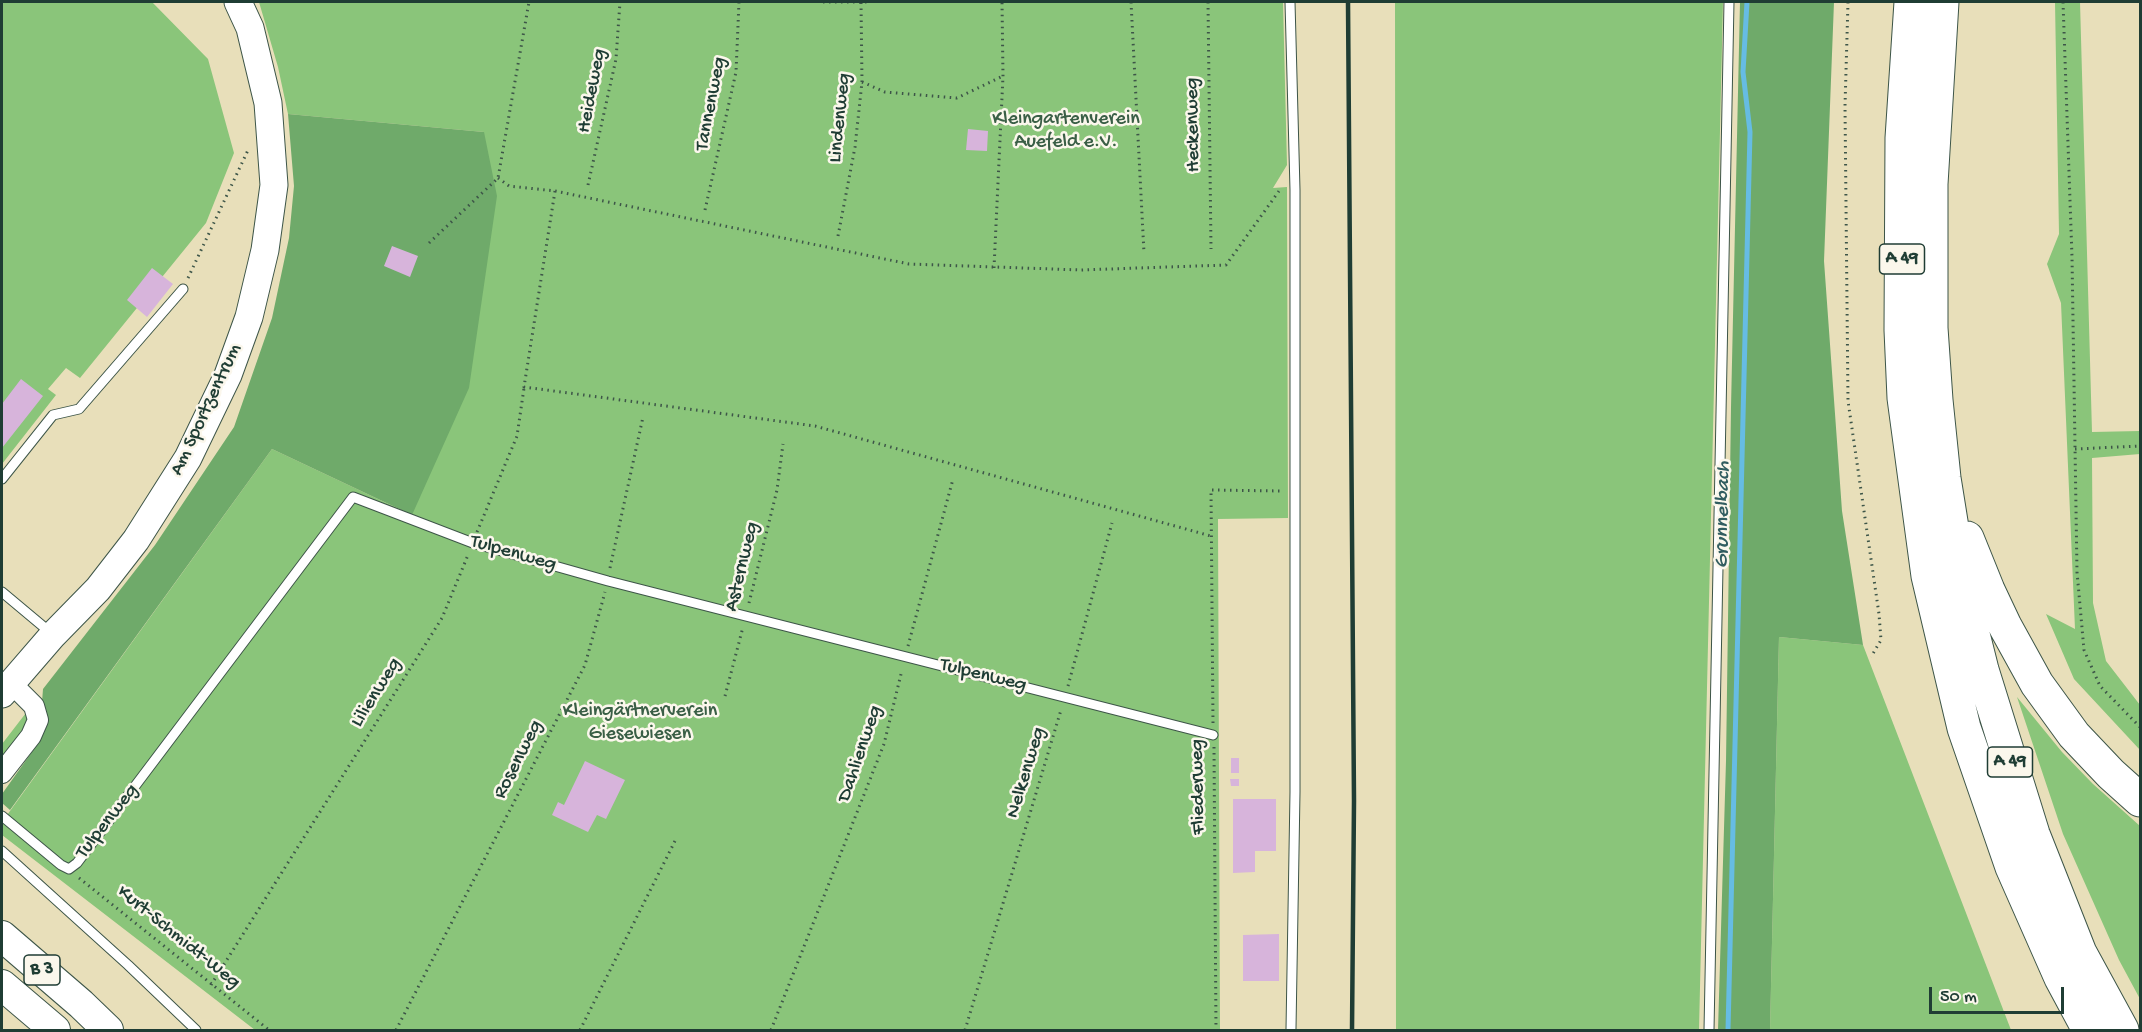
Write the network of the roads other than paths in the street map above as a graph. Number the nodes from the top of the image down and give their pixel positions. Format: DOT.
graph roads {
  1 [pos="238,2"];
  2 [pos="1290,2"];
  3 [pos="1729,2"];
  4 [pos="1911,2"];
  5 [pos="1941,2"];
  6 [pos="183,289"];
  7 [pos="1944,478"];
  8 [pos="2,479"];
  9 [pos="2,592"];
  10 [pos="53,635"];
  11 [pos="6,688"];
  12 [pos="1214,735"];
  13 [pos="2,773"];
  14 [pos="2140,800"];
  15 [pos="2,816"];
  16 [pos="2,851"];
  17 [pos="2,936"];
  18 [pos="2061,978"];
  19 [pos="2,985"];
  20 [pos="2,998"];
  21 [pos="46,1022"];
  22 [pos="1291,1029"];
  23 [pos="108,1030"];
  24 [pos="196,1030"];
  25 [pos="1709,1030"];
  26 [pos="2076,1030"];
  27 [pos="2090,1030"];
  28 [pos="2122,1030"];
  1 -- 10 [label="street, Am Sportzentrum"];
  2 -- 22 [label="lane"];
  3 -- 25 [label="lane"];
  4 -- 18 [label="highway, A 49"];
  5 -- 7 [label="highway, A 49"];
  6 -- 8 [label="lane"];
  7 -- 14 [label="highway"];
  7 -- 28 [label="highway, A 49"];
  9 -- 10 [label="lane"];
  10 -- 11 [label="street, Am Sportzentrum"];
  11 -- 13 [label="street"];
  12 -- 15 [label="lane, Tulpenweg"];
  16 -- 24 [label="lane"];
  17 -- 23 [label="main road, B 3"];
  18 -- 26 [label="highway"];
  18 -- 27 [label="highway, A 49"];
  19 -- 21 [label="main road, B 3"];
  20 -- 21 [label="street"];
}
